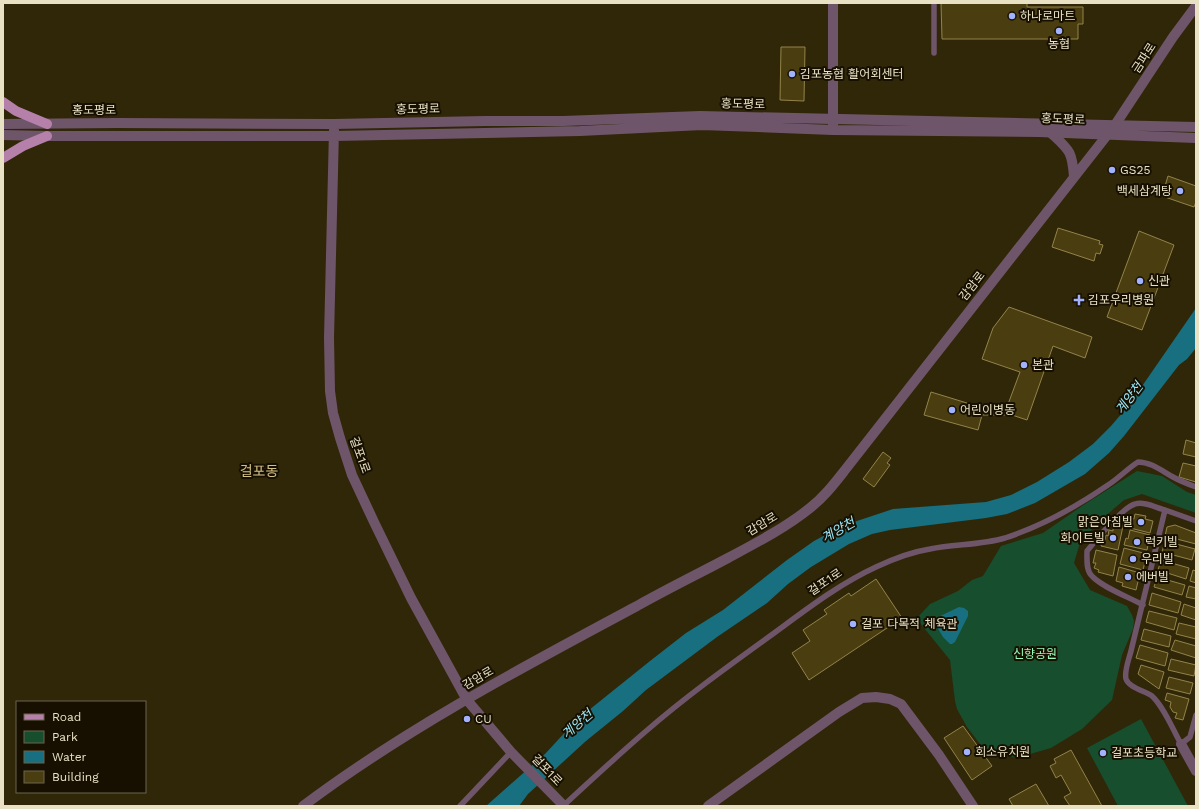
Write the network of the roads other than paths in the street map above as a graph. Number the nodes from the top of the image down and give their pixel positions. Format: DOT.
graph roads {
  1 [pos="833,3"];
  2 [pos="934,3"];
  3 [pos="1196,6"];
  4 [pos="934,53"];
  5 [pos="3,102"];
  6 [pos="3,124"];
  7 [pos="47,124"];
  8 [pos="334,124"];
  9 [pos="833,125"];
  10 [pos="1115,125"];
  11 [pos="1196,127"];
  12 [pos="1050,132"];
  13 [pos="1108,134"];
  14 [pos="3,135"];
  15 [pos="48,136"];
  16 [pos="334,136"];
  17 [pos="1196,138"];
  18 [pos="3,158"];
  19 [pos="1074,177"];
  20 [pos="1196,487"];
  21 [pos="1165,510"];
  22 [pos="1196,520"];
  23 [pos="1143,605"];
  24 [pos="467,700"];
  25 [pos="1196,715"];
  26 [pos="1181,744"];
  27 [pos="513,754"];
  28 [pos="1196,771"];
  29 [pos="562,804"];
  30 [pos="303,806"];
  31 [pos="460,806"];
  32 [pos="708,806"];
  33 [pos="973,806"];
  1 -- 9 [label="street"];
  2 -- 4 [label="lane"];
  3 -- 10 [label="street, 금파로"];
  5 -- 7 [label="main road"];
  6 -- 7 [label="street, 홍도평로"];
  7 -- 8 [label="street, 홍도평로"];
  8 -- 9 [label="street, 홍도평로"];
  8 -- 16 [label="street, 걸포1로"];
  9 -- 10 [label="street, 홍도평로"];
  9 -- 12 [label="street, 홍도평로"];
  9 -- 16 [label="street, 홍도평로"];
  10 -- 11 [label="street, 홍도평로"];
  10 -- 13 [label="street, 감암로"];
  12 -- 13 [label="street, 홍도평로"];
  12 -- 19 [label="street"];
  13 -- 17 [label="street, 홍도평로"];
  13 -- 19 [label="street, 감암로"];
  14 -- 15 [label="street, 홍도평로"];
  15 -- 16 [label="street, 홍도평로"];
  15 -- 18 [label="main road"];
  16 -- 24 [label="street, 걸포1로"];
  19 -- 24 [label="street, 감암로"];
  20 -- 29 [label="lane, 걸포1로"];
  21 -- 22 [label="lane"];
  21 -- 23 [label="lane"];
  21 -- 23 [label="lane"];
  23 -- 26 [label="lane"];
  24 -- 27 [label="street, 걸포1로"];
  24 -- 30 [label="street, 감암로"];
  25 -- 26 [label="lane"];
  26 -- 28 [label="street"];
  27 -- 29 [label="street, 걸포1로"];
  27 -- 31 [label="lane"];
  32 -- 33 [label="street"];
}
